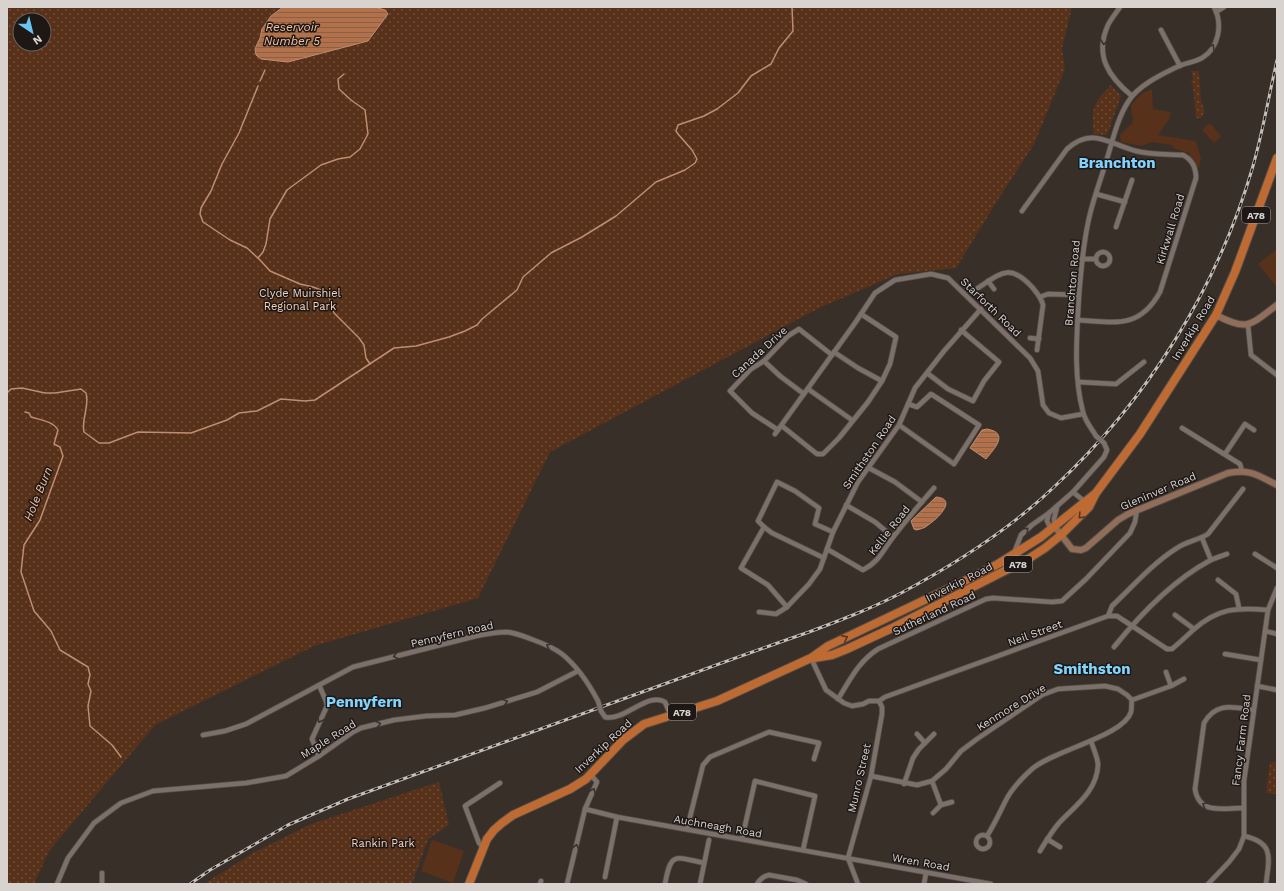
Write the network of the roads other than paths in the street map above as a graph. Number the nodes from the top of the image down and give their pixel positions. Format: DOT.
graph roads {
  1 [pos="1120,7"];
  2 [pos="1214,7"];
  3 [pos="1224,7"];
  4 [pos="1216,12"];
  5 [pos="1161,30"];
  6 [pos="1180,66"];
  7 [pos="1132,96"];
  8 [pos="1112,143"];
  9 [pos="1277,158"];
  10 [pos="1132,180"];
  11 [pos="1096,194"];
  12 [pos="1125,202"];
  13 [pos="1022,211"];
  14 [pos="1116,227"];
  15 [pos="1082,259"];
  16 [pos="1096,259"];
  17 [pos="988,281"];
  18 [pos="978,288"];
  19 [pos="994,289"];
  20 [pos="1079,295"];
  21 [pos="1040,297"];
  22 [pos="1277,305"];
  23 [pos="981,309"];
  24 [pos="861,314"];
  25 [pos="1216,315"];
  26 [pos="1078,320"];
  27 [pos="1248,325"];
  28 [pos="961,330"];
  29 [pos="1030,338"];
  30 [pos="1039,339"];
  31 [pos="1037,350"];
  32 [pos="833,354"];
  33 [pos="764,361"];
  34 [pos="1144,362"];
  35 [pos="927,373"];
  36 [pos="1277,375"];
  37 [pos="882,381"];
  38 [pos="1078,382"];
  39 [pos="808,389"];
  40 [pos="804,394"];
  41 [pos="908,404"];
  42 [pos="1083,414"];
  43 [pos="852,420"];
  44 [pos="899,425"];
  45 [pos="782,426"];
  46 [pos="1182,428"];
  47 [pos="1254,430"];
  48 [pos="776,432"];
  49 [pos="1226,454"];
  50 [pos="869,468"];
  51 [pos="1242,471"];
  52 [pos="1277,485"];
  53 [pos="934,488"];
  54 [pos="1243,489"];
  55 [pos="1073,492"];
  56 [pos="1096,493"];
  57 [pos="922,502"];
  58 [pos="1084,502"];
  59 [pos="846,505"];
  60 [pos="1057,507"];
  61 [pos="1137,509"];
  62 [pos="1049,513"];
  63 [pos="764,527"];
  64 [pos="1055,527"];
  65 [pos="833,532"];
  66 [pos="1060,535"];
  67 [pos="893,537"];
  68 [pos="1202,538"];
  69 [pos="827,549"];
  70 [pos="1226,554"];
  71 [pos="1255,554"];
  72 [pos="1012,556"];
  73 [pos="824,558"];
  74 [pos="1211,560"];
  75 [pos="1277,568"];
  76 [pos="1218,580"];
  77 [pos="1277,588"];
  78 [pos="787,607"];
  79 [pos="1239,608"];
  80 [pos="1268,610"];
  81 [pos="759,612"];
  82 [pos="1175,615"];
  83 [pos="1108,616"];
  84 [pos="1132,626"];
  85 [pos="1194,629"];
  86 [pos="1265,631"];
  87 [pos="1277,634"];
  88 [pos="1114,647"];
  89 [pos="1226,654"];
  90 [pos="811,658"];
  91 [pos="1261,660"];
  92 [pos="578,671"];
  93 [pos="1166,672"];
  94 [pos="1184,679"];
  95 [pos="319,685"];
  96 [pos="1171,686"];
  97 [pos="1257,686"];
  98 [pos="1277,690"];
  99 [pos="838,700"];
  100 [pos="1132,700"];
  101 [pos="879,701"];
  102 [pos="1253,710"];
  103 [pos="671,716"];
  104 [pos="917,734"];
  105 [pos="934,734"];
  106 [pos="203,736"];
  107 [pos="1091,741"];
  108 [pos="925,743"];
  109 [pos="319,756"];
  110 [pos="814,759"];
  111 [pos="591,775"];
  112 [pos="871,776"];
  113 [pos="932,781"];
  114 [pos="500,783"];
  115 [pos="904,784"];
  116 [pos="952,802"];
  117 [pos="941,805"];
  118 [pos="1243,808"];
  119 [pos="585,809"];
  120 [pos="932,813"];
  121 [pos="617,817"];
  122 [pos="687,829"];
  123 [pos="986,836"];
  124 [pos="1244,836"];
  125 [pos="742,839"];
  126 [pos="1047,839"];
  127 [pos="708,840"];
  128 [pos="483,847"];
  129 [pos="1060,847"];
  130 [pos="803,850"];
  131 [pos="1040,851"];
  132 [pos="848,858"];
  133 [pos="704,863"];
  134 [pos="102,873"];
  135 [pos="926,873"];
  136 [pos="605,877"];
  137 [pos="976,882"];
  138 [pos="57,884"];
  139 [pos="102,884"];
  140 [pos="469,884"];
  141 [pos="567,884"];
  142 [pos="665,884"];
  143 [pos="700,884"];
  144 [pos="757,884"];
  145 [pos="806,884"];
  146 [pos="858,884"];
  147 [pos="924,884"];
  148 [pos="991,884"];
  149 [pos="1208,884"];
  150 [pos="1266,884"];
  1 -- 7 [label="street, one-way"];
  2 -- 4 [label="street, Branchton Road"];
  3 -- 4 [label="street"];
  6 -- 4 [label="street, Branchton Road, one-way"];
  5 -- 6 [label="street"];
  6 -- 7 [label="street, Branchton Road"];
  7 -- 8 [label="street, Branchton Road"];
  8 -- 11 [label="street, Branchton Road"];
  8 -- 13 [label="street, Kirkwall Road"];
  8 -- 26 [label="street, Kirkwall Road"];
  9 -- 25 [label="highway, Inverkip Road / A78"];
  10 -- 12 [label="street"];
  11 -- 12 [label="street"];
  11 -- 15 [label="street, Branchton Road"];
  12 -- 14 [label="street"];
  15 -- 16 [label="street"];
  15 -- 20 [label="street, Branchton Road"];
  17 -- 18 [label="street"];
  17 -- 19 [label="street"];
  17 -- 21 [label="street"];
  20 -- 21 [label="street"];
  20 -- 26 [label="street, Branchton Road"];
  21 -- 30 [label="street"];
  22 -- 27 [label="street"];
  23 -- 24 [label="street, Starforth Road"];
  23 -- 28 [label="street, Smithston Road"];
  23 -- 42 [label="street, Starforth Road"];
  24 -- 32 [label="street, Starforth Road"];
  24 -- 37 [label="street"];
  25 -- 27 [label="street"];
  25 -- 56 [label="highway, Inverkip Road / A78"];
  26 -- 38 [label="street, Branchton Road"];
  27 -- 36 [label="street"];
  28 -- 35 [label="street, Smithston Road"];
  28 -- 35 [label="street"];
  29 -- 30 [label="street"];
  30 -- 31 [label="street"];
  32 -- 33 [label="street, Canada Drive"];
  32 -- 37 [label="street"];
  32 -- 39 [label="street, Starforth Road"];
  33 -- 40 [label="street"];
  33 -- 48 [label="street, Canada Drive"];
  34 -- 38 [label="street"];
  35 -- 41 [label="street, Smithston Road"];
  37 -- 43 [label="street"];
  38 -- 42 [label="street, Branchton Road"];
  39 -- 40 [label="street, Starforth Road"];
  39 -- 43 [label="street"];
  40 -- 45 [label="street, Starforth Road"];
  41 -- 44 [label="street, Smithston Road"];
  41 -- 44 [label="street"];
  42 -- 55 [label="street, Branchton Road, bridge"];
  43 -- 45 [label="street"];
  44 -- 50 [label="street, Smithston Road"];
  45 -- 48 [label="street, Starforth Road"];
  46 -- 49 [label="street"];
  47 -- 49 [label="street"];
  49 -- 51 [label="street"];
  50 -- 57 [label="street, Kellie Road"];
  50 -- 59 [label="street, Smithston Road"];
  51 -- 52 [label="street"];
  51 -- 61 [label="street, Gleninver Road"];
  53 -- 57 [label="street, Kellie Road"];
  54 -- 68 [label="street"];
  55 -- 58 [label="street"];
  55 -- 60 [label="street"];
  56 -- 58 [label="highway, Inverkip Road / A78"];
  56 -- 66 [label="highway, Inverkip Road / A78, one-way"];
  57 -- 67 [label="street, Kellie Road"];
  58 -- 64 [label="highway, Inverkip Road / A78"];
  59 -- 65 [label="street, Smithston Road"];
  59 -- 67 [label="street"];
  60 -- 62 [label="street"];
  60 -- 64 [label="street"];
  61 -- 66 [label="street, Gleninver Road"];
  61 -- 99 [label="street, Sutherland Road"];
  62 -- 64 [label="street"];
  72 -- 62 [label="street, one-way"];
  63 -- 65 [label="street"];
  63 -- 73 [label="street"];
  63 -- 78 [label="street"];
  64 -- 66 [label="street, Gleninver Road"];
  64 -- 72 [label="highway, Inverkip Road / A78"];
  65 -- 69 [label="street, Smithston Road"];
  66 -- 90 [label="highway, Inverkip Road / A78"];
  67 -- 69 [label="street, Kellie Road"];
  68 -- 74 [label="street"];
  68 -- 83 [label="street"];
  69 -- 73 [label="street, Smithston Road"];
  70 -- 74 [label="street"];
  71 -- 75 [label="street"];
  90 -- 72 [label="highway, Inverkip Road / A78, one-way"];
  73 -- 78 [label="street, Smithston Road"];
  74 -- 84 [label="street"];
  76 -- 79 [label="street"];
  77 -- 80 [label="street, Fancy Farm Road"];
  78 -- 81 [label="street, Smithston Road"];
  79 -- 80 [label="street"];
  79 -- 85 [label="street"];
  80 -- 86 [label="street, Fancy Farm Road"];
  82 -- 85 [label="street"];
  83 -- 84 [label="street"];
  83 -- 101 [label="street, Neil Street"];
  84 -- 85 [label="street"];
  84 -- 88 [label="street"];
  86 -- 87 [label="street"];
  86 -- 91 [label="street, Fancy Farm Road"];
  89 -- 91 [label="street"];
  90 -- 99 [label="street, Neil Street"];
  90 -- 103 [label="highway, Inverkip Road / A78"];
  91 -- 97 [label="street, Fancy Farm Road"];
  92 -- 95 [label="street, Pennyfern Road, one-way"];
  92 -- 103 [label="street, Pennyfern Road, bridge"];
  109 -- 92 [label="street, Maple Road, one-way"];
  93 -- 96 [label="street"];
  94 -- 96 [label="street"];
  95 -- 106 [label="street, Pennyfern Road"];
  95 -- 109 [label="street, one-way"];
  96 -- 100 [label="street"];
  97 -- 98 [label="street"];
  97 -- 102 [label="street, Fancy Farm Road"];
  99 -- 101 [label="street, Neil Street"];
  100 -- 107 [label="street"];
  100 -- 113 [label="street, Kenmore Drive"];
  101 -- 112 [label="street, Munro Street"];
  102 -- 118 [label="street, Fancy Farm Road"];
  118 -- 102 [label="street, one-way"];
  103 -- 111 [label="highway, Inverkip Road / A78"];
  104 -- 108 [label="street"];
  105 -- 108 [label="street"];
  107 -- 123 [label="street"];
  107 -- 126 [label="street"];
  108 -- 115 [label="street"];
  109 -- 138 [label="street, Maple Road"];
  110 -- 122 [label="street"];
  119 -- 111 [label="street, one-way"];
  111 -- 128 [label="highway, Inverkip Road / A78"];
  112 -- 115 [label="street"];
  112 -- 132 [label="street, Munro Street"];
  113 -- 115 [label="street"];
  113 -- 117 [label="street"];
  114 -- 128 [label="street"];
  116 -- 117 [label="street"];
  117 -- 120 [label="street"];
  118 -- 124 [label="street, Fancy Farm Road"];
  119 -- 121 [label="street, Auchneagh Road"];
  141 -- 119 [label="street, one-way"];
  121 -- 122 [label="street, Auchneagh Road"];
  121 -- 136 [label="street"];
  122 -- 125 [label="street, Auchneagh Road"];
  124 -- 149 [label="street, Fancy Farm Road"];
  124 -- 150 [label="street"];
  125 -- 130 [label="street, Auchneagh Road"];
  125 -- 130 [label="street"];
  126 -- 129 [label="street"];
  126 -- 131 [label="street"];
  127 -- 133 [label="street"];
  128 -- 140 [label="highway, Inverkip Road / A78"];
  130 -- 132 [label="street, Auchneagh Road"];
  132 -- 135 [label="street, Wren Road"];
  132 -- 146 [label="street"];
  133 -- 142 [label="street"];
  133 -- 143 [label="street"];
  134 -- 139 [label="street"];
  135 -- 137 [label="street, Wren Road"];
  135 -- 147 [label="street"];
  137 -- 148 [label="street, Wren Road"];
  144 -- 145 [label="street"];
}
